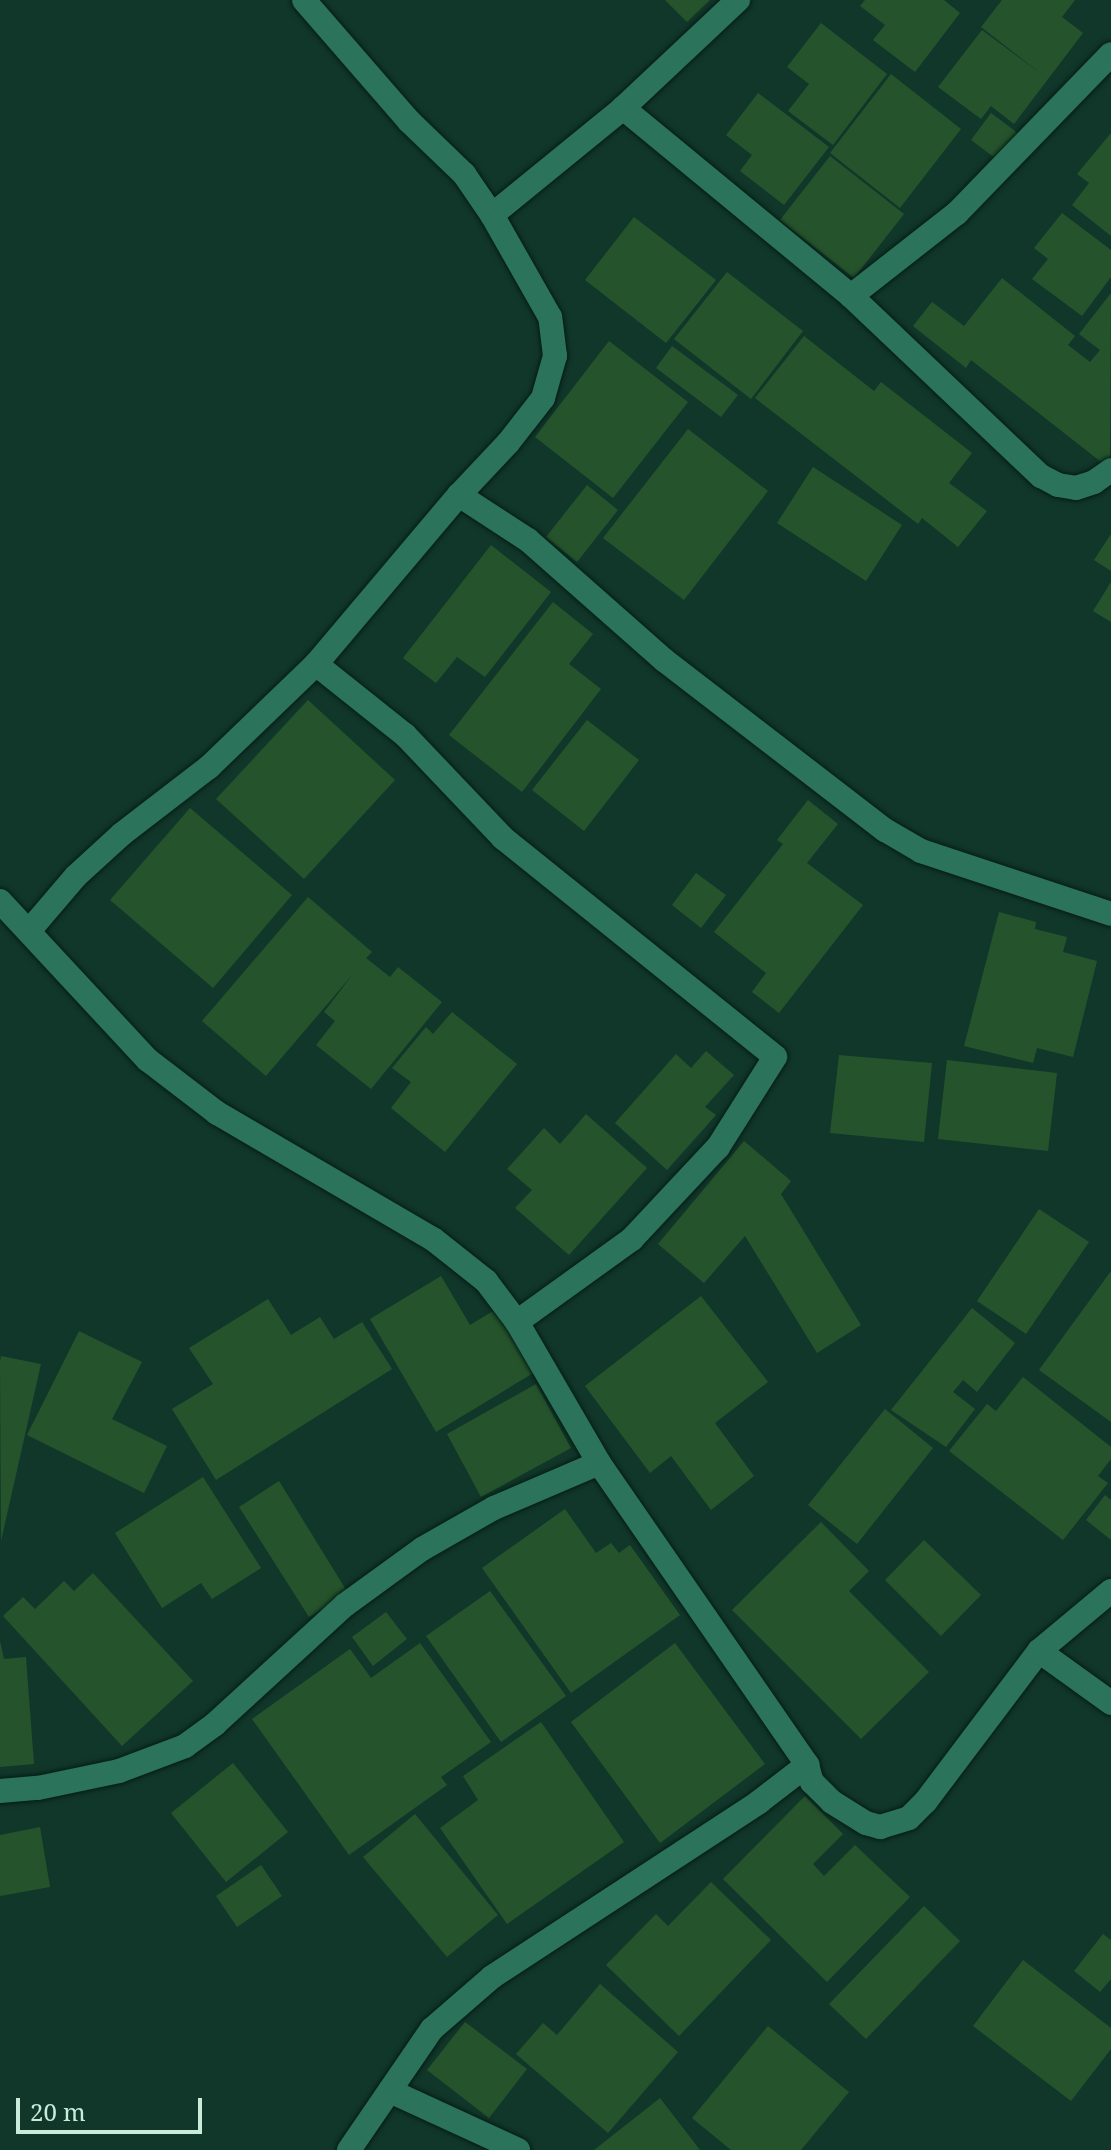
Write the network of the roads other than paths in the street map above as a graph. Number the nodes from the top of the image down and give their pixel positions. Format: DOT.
graph roads {
  1 [pos="304,0"];
  2 [pos="738,0"];
  3 [pos="1111,54"];
  4 [pos="623,108"];
  5 [pos="492,215"];
  6 [pos="851,296"];
  7 [pos="1111,470"];
  8 [pos="459,495"];
  9 [pos="316,664"];
  10 [pos="0,901"];
  11 [pos="1111,914"];
  12 [pos="29,931"];
  13 [pos="517,1322"];
  14 [pos="599,1463"];
  15 [pos="1111,1591"];
  16 [pos="1039,1651"];
  17 [pos="1111,1703"];
  18 [pos="807,1765"];
  19 [pos="0,1791"];
  20 [pos="390,2091"];
  21 [pos="349,2150"];
  22 [pos="518,2150"];
  1 -- 5 [label="street"];
  2 -- 4 [label="street"];
  3 -- 6 [label="street"];
  4 -- 5 [label="street"];
  4 -- 6 [label="street"];
  5 -- 8 [label="street"];
  6 -- 7 [label="street"];
  8 -- 9 [label="street"];
  8 -- 11 [label="street"];
  9 -- 12 [label="street"];
  9 -- 13 [label="street"];
  10 -- 12 [label="street"];
  12 -- 13 [label="street"];
  13 -- 14 [label="street"];
  14 -- 18 [label="street"];
  14 -- 19 [label="street"];
  15 -- 16 [label="street"];
  16 -- 17 [label="street"];
  16 -- 18 [label="street"];
  18 -- 20 [label="street"];
  20 -- 21 [label="street"];
  20 -- 22 [label="street"];
}
